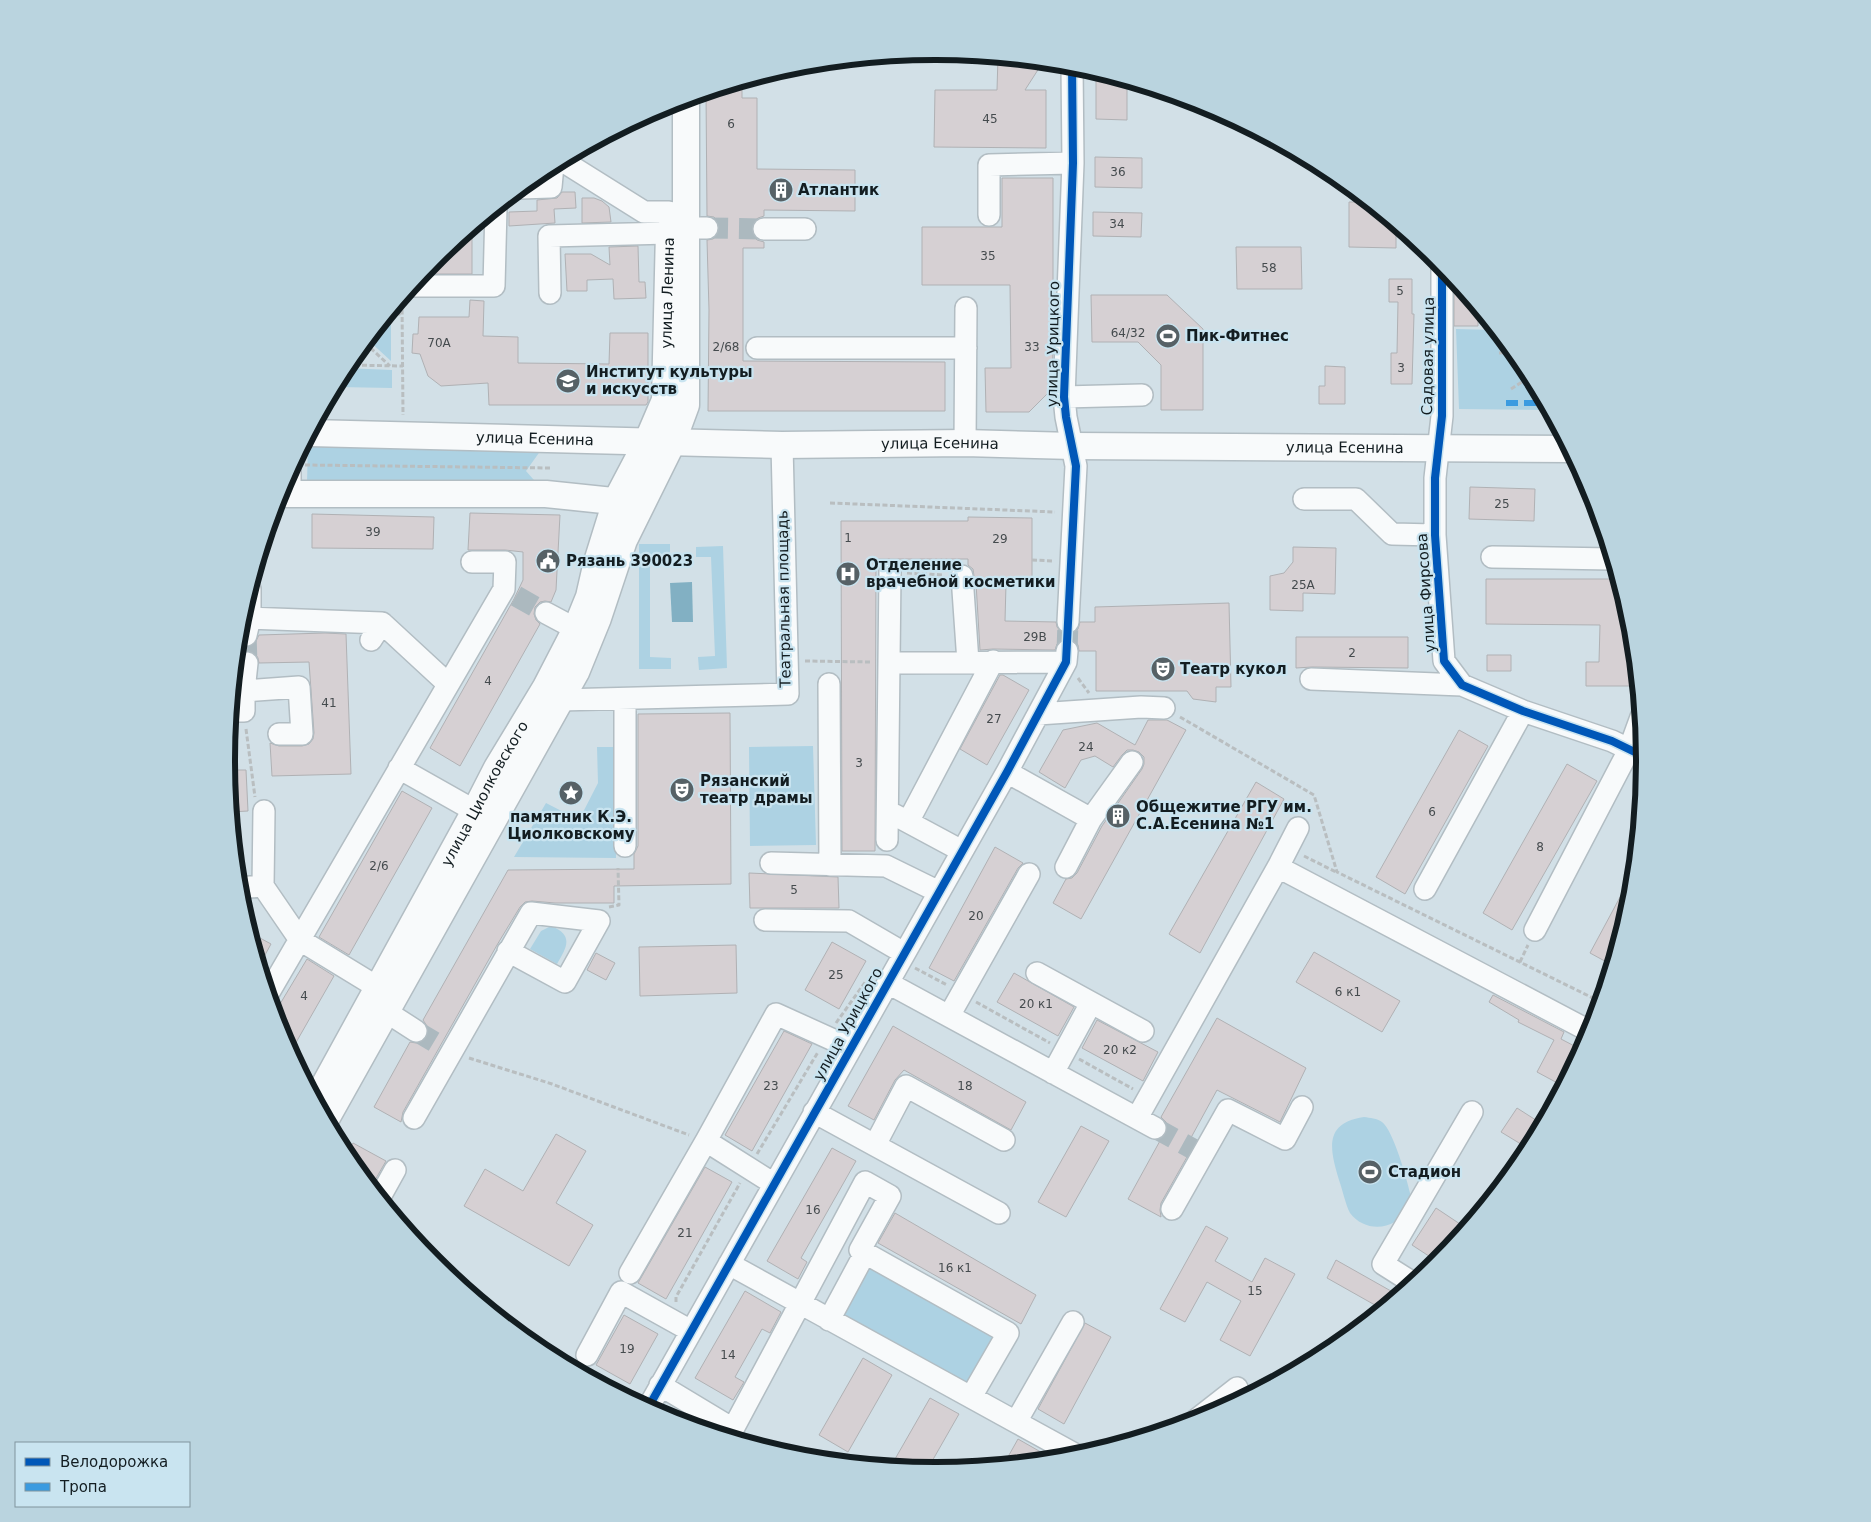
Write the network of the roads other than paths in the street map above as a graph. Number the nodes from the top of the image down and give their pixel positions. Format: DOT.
graph roads {
  1 [pos="1072,73"];
  2 [pos="686,106"];
  3 [pos="670,112"];
  4 [pos="1073,163"];
  5 [pos="568,164"];
  6 [pos="552,174"];
  7 [pos="533,188"];
  8 [pos="989,215"];
  9 [pos="496,216"];
  10 [pos="683,225"];
  11 [pos="764,229"];
  12 [pos="805,229"];
  13 [pos="1442,277"];
  14 [pos="420,286"];
  15 [pos="550,294"];
  16 [pos="966,308"];
  17 [pos="757,348"];
  18 [pos="966,348"];
  19 [pos="1142,396"];
  20 [pos="1064,397"];
  21 [pos="316,434"];
  22 [pos="659,442"];
  23 [pos="965,443"];
  24 [pos="1073,446"];
  25 [pos="1438,447"];
  26 [pos="1563,449"];
  27 [pos="782,453"];
  28 [pos="293,481"];
  29 [pos="1304,499"];
  30 [pos="616,501"];
  31 [pos="642,504"];
  32 [pos="1435,535"];
  33 [pos="1492,557"];
  34 [pos="1606,559"];
  35 [pos="472,562"];
  36 [pos="890,572"];
  37 [pos="962,576"];
  38 [pos="546,613"];
  39 [pos="1068,622"];
  40 [pos="248,623"];
  41 [pos="576,628"];
  42 [pos="993,661"];
  43 [pos="968,662"];
  44 [pos="889,663"];
  45 [pos="247,664"];
  46 [pos="1311,679"];
  47 [pos="448,684"];
  48 [pos="829,684"];
  49 [pos="1462,684"];
  50 [pos="626,699"];
  51 [pos="560,700"];
  52 [pos="240,704"];
  53 [pos="1164,708"];
  54 [pos="1524,711"];
  55 [pos="1038,714"];
  56 [pos="280,734"];
  57 [pos="1636,752"];
  58 [pos="1636,755"];
  59 [pos="1132,762"];
  60 [pos="399,768"];
  61 [pos="1007,772"];
  62 [pos="886,810"];
  63 [pos="264,811"];
  64 [pos="475,811"];
  65 [pos="1091,819"];
  66 [pos="908,822"];
  67 [pos="1298,828"];
  68 [pos="887,840"];
  69 [pos="625,846"];
  70 [pos="962,851"];
  71 [pos="771,863"];
  72 [pos="830,865"];
  73 [pos="1066,867"];
  74 [pos="1278,867"];
  75 [pos="1029,874"];
  76 [pos="263,886"];
  77 [pos="246,887"];
  78 [pos="1425,889"];
  79 [pos="939,892"];
  80 [pos="765,920"];
  81 [pos="1535,930"];
  82 [pos="300,940"];
  83 [pos="508,951"];
  84 [pos="903,956"];
  85 [pos="1037,973"];
  86 [pos="888,983"];
  87 [pos="272,986"];
  88 [pos="377,987"];
  89 [pos="1091,1003"];
  90 [pos="385,1011"];
  91 [pos="949,1016"];
  92 [pos="1583,1028"];
  93 [pos="416,1031"];
  94 [pos="1143,1031"];
  95 [pos="851,1048"];
  96 [pos="1053,1073"];
  97 [pos="319,1094"];
  98 [pos="1302,1107"];
  99 [pos="814,1112"];
  100 [pos="1472,1112"];
  101 [pos="329,1113"];
  102 [pos="414,1118"];
  103 [pos="1004,1140"];
  104 [pos="706,1141"];
  105 [pos="875,1145"];
  106 [pos="394,1170"];
  107 [pos="774,1184"];
  108 [pos="382,1192"];
  109 [pos="1172,1210"];
  110 [pos="998,1213"];
  111 [pos="865,1253"];
  112 [pos="729,1264"];
  113 [pos="630,1273"];
  114 [pos="1407,1279"];
  115 [pos="801,1304"];
  116 [pos="829,1320"];
  117 [pos="1073,1322"];
  118 [pos="691,1331"];
  119 [pos="586,1355"];
  120 [pos="660,1385"];
  121 [pos="1237,1388"];
  122 [pos="971,1397"];
  123 [pos="651,1402"];
  124 [pos="1218,1402"];
  125 [pos="1016,1422"];
  126 [pos="726,1430"];
  127 [pos="732,1431"];
  128 [pos="1067,1450"];
  1 -- 4 [label="street, улица Урицкого"];
  2 -- 10 [label="main road, улица Ленина"];
  3 -- 10 [label="main road, улица Ленина"];
  4 -- 8 [label="street"];
  4 -- 20 [label="street, улица Урицкого"];
  5 -- 10 [label="street"];
  6 -- 7 [label="street"];
  9 -- 14 [label="street"];
  10 -- 15 [label="street"];
  10 -- 22 [label="main road, улица Ленина"];
  11 -- 12 [label="street"];
  13 -- 25 [label="street, Садовая улица"];
  16 -- 18 [label="street"];
  17 -- 18 [label="street"];
  18 -- 23 [label="street"];
  19 -- 20 [label="street"];
  20 -- 24 [label="street, улица Урицкого"];
  21 -- 22 [label="main road, улица Есенина"];
  22 -- 27 [label="main road, улица Есенина"];
  22 -- 30 [label="main road, улица Ленина"];
  22 -- 31 [label="main road, улица Циолковского"];
  23 -- 24 [label="main road, улица Есенина"];
  23 -- 27 [label="main road, улица Есенина"];
  24 -- 25 [label="main road, улица Есенина"];
  24 -- 39 [label="street, улица Урицкого"];
  25 -- 26 [label="main road, улица Есенина"];
  25 -- 32 [label="street, улица Фирсова"];
  27 -- 50 [label="street, Театральная площадь"];
  28 -- 30 [label="main road"];
  29 -- 32 [label="street"];
  30 -- 31 [label="main road"];
  30 -- 41 [label="main road, улица Циолковского"];
  31 -- 51 [label="main road, улица Циолковского"];
  32 -- 49 [label="street, улица Фирсова"];
  33 -- 34 [label="street"];
  35 -- 47 [label="street"];
  36 -- 44 [label="street"];
  37 -- 43 [label="street"];
  38 -- 41 [label="street"];
  40 -- 47 [label="street"];
  41 -- 64 [label="main road, улица Циолковского"];
  42 -- 43 [label="street"];
  42 -- 55 [label="street, улица Урицкого"];
  42 -- 66 [label="street"];
  43 -- 44 [label="street"];
  44 -- 62 [label="street"];
  45 -- 52 [label="street"];
  46 -- 49 [label="street"];
  47 -- 60 [label="street"];
  48 -- 72 [label="street"];
  49 -- 54 [label="street, улица Фирсова"];
  50 -- 51 [label="street, Театральная площадь"];
  50 -- 69 [label="street"];
  51 -- 90 [label="main road, улица Циолковского"];
  52 -- 56 [label="street"];
  53 -- 55 [label="street"];
  54 -- 57 [label="street, улица Фирсова"];
  54 -- 78 [label="street"];
  55 -- 61 [label="street, улица Урицкого"];
  58 -- 81 [label="street"];
  59 -- 65 [label="street"];
  60 -- 64 [label="street"];
  60 -- 82 [label="street"];
  61 -- 65 [label="street"];
  61 -- 70 [label="street, улица Урицкого"];
  62 -- 66 [label="street"];
  62 -- 68 [label="street"];
  63 -- 76 [label="street"];
  64 -- 88 [label="main road, улица Циолковского"];
  65 -- 73 [label="street"];
  66 -- 70 [label="street"];
  67 -- 74 [label="street"];
  70 -- 79 [label="street, улица Урицкого"];
  71 -- 72 [label="street"];
  72 -- 79 [label="street"];
  74 -- 92 [label="street"];
  74 -- 96 [label="street"];
  75 -- 91 [label="street"];
  76 -- 77 [label="street"];
  76 -- 82 [label="street"];
  79 -- 84 [label="street, улица Урицкого"];
  80 -- 84 [label="street"];
  82 -- 87 [label="street"];
  82 -- 88 [label="street"];
  83 -- 83 [label="street"];
  83 -- 102 [label="street"];
  84 -- 86 [label="street, улица Урицкого"];
  85 -- 89 [label="street"];
  86 -- 91 [label="street"];
  86 -- 95 [label="street, улица Урицкого"];
  88 -- 97 [label="main road, улица Циолковского"];
  89 -- 94 [label="street"];
  89 -- 96 [label="street"];
  90 -- 93 [label="street"];
  90 -- 101 [label="main road, улица Циолковского"];
  91 -- 96 [label="street"];
  95 -- 99 [label="street, улица Урицкого"];
  95 -- 104 [label="street"];
  98 -- 109 [label="street"];
  99 -- 105 [label="street"];
  99 -- 107 [label="street, улица Урицкого"];
  100 -- 114 [label="street"];
  103 -- 105 [label="street"];
  104 -- 107 [label="street"];
  104 -- 113 [label="street"];
  105 -- 110 [label="street"];
  106 -- 108 [label="street"];
  107 -- 112 [label="street, улица Урицкого"];
  111 -- 115 [label="street"];
  111 -- 116 [label="street"];
  111 -- 122 [label="street"];
  112 -- 115 [label="street"];
  112 -- 118 [label="street, улица Урицкого"];
  115 -- 116 [label="street"];
  115 -- 127 [label="street"];
  116 -- 122 [label="street"];
  117 -- 125 [label="street"];
  118 -- 119 [label="street"];
  118 -- 120 [label="street, улица Урицкого"];
  120 -- 123 [label="street, улица Урицкого"];
  120 -- 126 [label="street"];
  121 -- 124 [label="street"];
  122 -- 125 [label="street"];
  125 -- 128 [label="street"];
}
